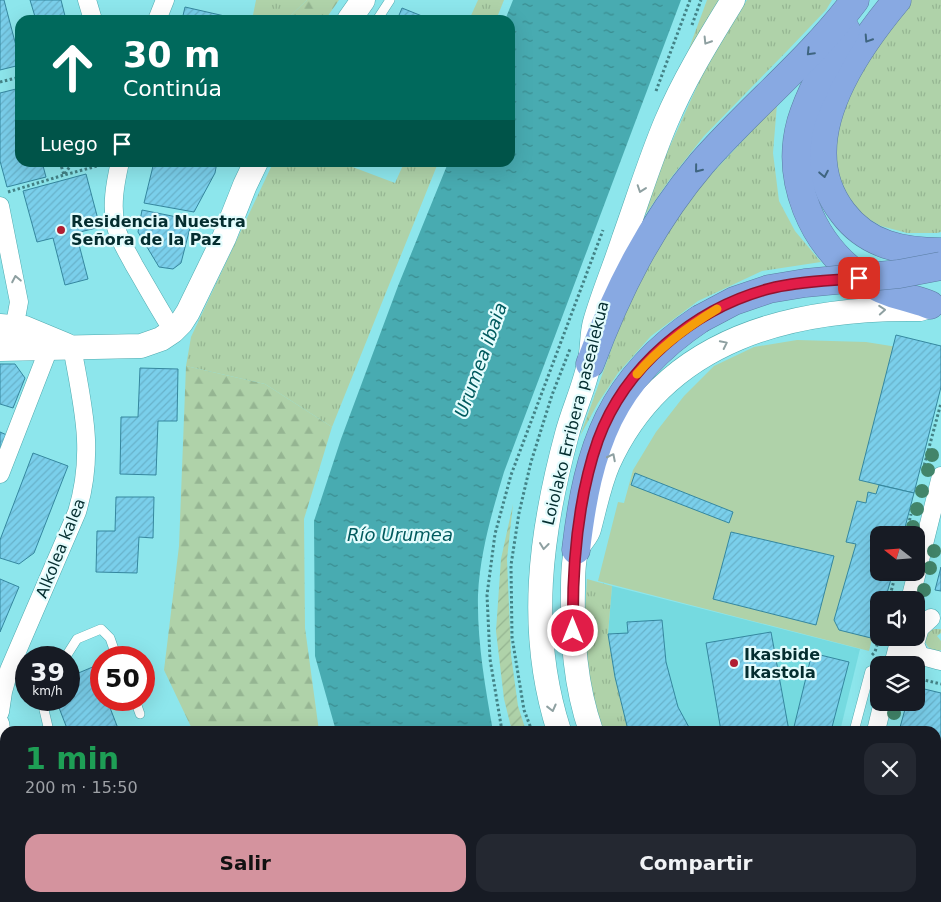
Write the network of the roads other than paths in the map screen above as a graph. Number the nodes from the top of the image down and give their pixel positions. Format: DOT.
graph roads {
  1 [pos="87,0"];
  2 [pos="165,0"];
  3 [pos="363,0"];
  4 [pos="390,0"];
  5 [pos="733,0"];
  6 [pos="897,0"];
  7 [pos="854,1"];
  8 [pos="92,15"];
  9 [pos="159,15"];
  10 [pos="352,15"];
  11 [pos="380,15"];
  12 [pos="112,167"];
  13 [pos="254,167"];
  14 [pos="0,206"];
  15 [pos="941,252"];
  16 [pos="941,266"];
  17 [pos="935,305"];
  18 [pos="173,331"];
  19 [pos="4,332"];
  20 [pos="61,348"];
  21 [pos="0,349"];
  22 [pos="590,364"];
  23 [pos="0,474"];
  24 [pos="941,477"];
  25 [pos="576,550"];
  26 [pos="912,591"];
  27 [pos="929,617"];
  28 [pos="73,646"];
  29 [pos="113,646"];
  30 [pos="905,656"];
  31 [pos="920,656"];
  32 [pos="925,657"];
  33 [pos="941,661"];
  34 [pos="870,671"];
  35 [pos="3,692"];
  36 [pos="44,711"];
  37 [pos="139,711"];
  38 [pos="881,711"];
  39 [pos="0,712"];
  40 [pos="140,714"];
  41 [pos="4,726"];
  42 [pos="48,726"];
  43 [pos="558,726"];
  44 [pos="590,726"];
  45 [pos="855,726"];
  46 [pos="877,726"];
  1 -- 8 [label="street"];
  2 -- 9 [label="street"];
  3 -- 10 [label="street"];
  4 -- 11 [label="lane"];
  5 -- 22 [label="street, Loiolako Erribera pasealekua, one-way"];
  6 -- 15 [label="highway, one-way"];
  7 -- 17 [label="highway"];
  7 -- 22 [label="highway, one-way"];
  12 -- 18 [label="street"];
  13 -- 18 [label="street"];
  19 -- 14 [label="street, one-way"];
  16 -- 25 [label="highway, bridge"];
  25 -- 17 [label="street, one-way"];
  18 -- 20 [label="street"];
  19 -- 20 [label="street"];
  20 -- 21 [label="street"];
  20 -- 23 [label="street"];
  20 -- 35 [label="street, Alkolea kalea"];
  22 -- 43 [label="street, Loiolako Erribera pasealekua, one-way"];
  24 -- 26 [label="street"];
  25 -- 44 [label="street"];
  27 -- 31 [label="street"];
  28 -- 29 [label="lane"];
  30 -- 31 [label="street"];
  32 -- 33 [label="street"];
  34 -- 45 [label="lane"];
  35 -- 39 [label="street, Alkolea kalea"];
  35 -- 41 [label="lane"];
  36 -- 42 [label="lane"];
  37 -- 40 [label="lane"];
  38 -- 46 [label="street"];
}
